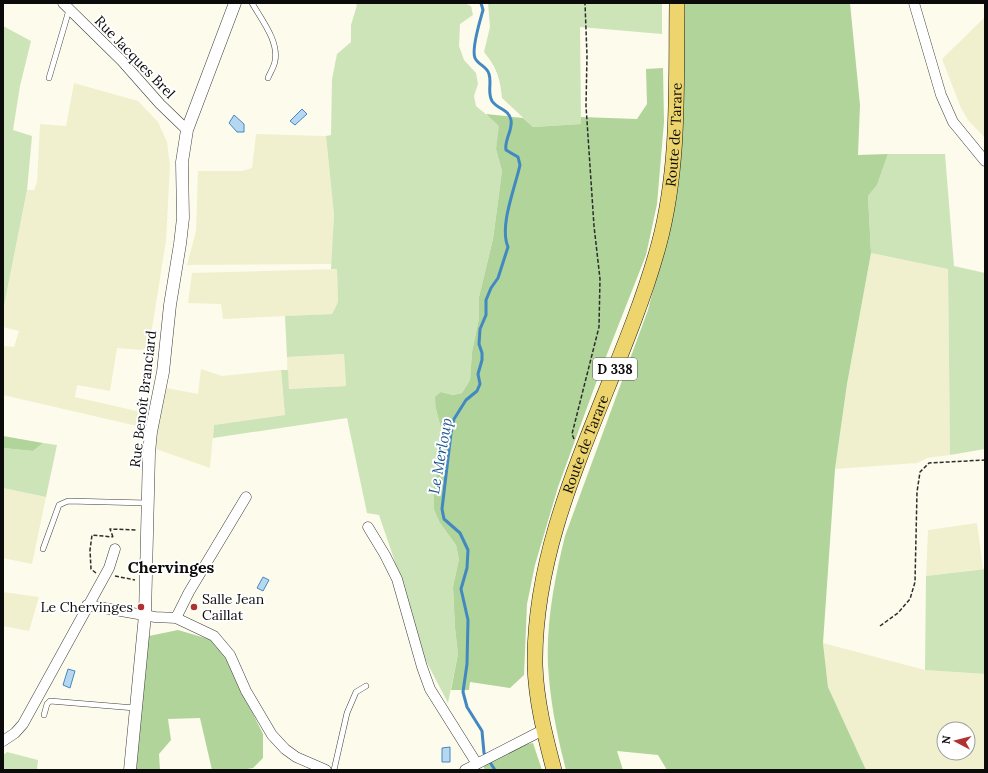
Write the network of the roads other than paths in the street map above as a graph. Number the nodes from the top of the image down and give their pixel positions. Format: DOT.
graph roads {
  1 [pos="235,3"];
  2 [pos="252,3"];
  3 [pos="677,3"];
  4 [pos="914,3"];
  5 [pos="66,6"];
  6 [pos="49,78"];
  7 [pos="268,78"];
  8 [pos="187,130"];
  9 [pos="985,161"];
  10 [pos="246,497"];
  11 [pos="147,503"];
  12 [pos="368,528"];
  13 [pos="43,549"];
  14 [pos="115,549"];
  15 [pos="87,605"];
  16 [pos="145,615"];
  17 [pos="176,618"];
  18 [pos="366,686"];
  19 [pos="136,708"];
  20 [pos="44,715"];
  21 [pos="543,730"];
  22 [pos="3,741"];
  23 [pos="479,763"];
  24 [pos="130,770"];
  25 [pos="324,770"];
  26 [pos="334,770"];
  27 [pos="465,770"];
  28 [pos="554,770"];
  1 -- 8 [label="street, Rue Benoît Branciard"];
  2 -- 7 [label="lane"];
  3 -- 21 [label="main road, Route de Tarare / D 338"];
  4 -- 9 [label="street"];
  5 -- 6 [label="lane"];
  5 -- 8 [label="street, Rue Jacques Brel"];
  8 -- 11 [label="street, Rue Benoît Branciard"];
  10 -- 17 [label="street"];
  11 -- 13 [label="lane"];
  11 -- 16 [label="street, Rue Benoît Branciard"];
  12 -- 23 [label="street"];
  14 -- 15 [label="street"];
  15 -- 16 [label="street"];
  15 -- 22 [label="street"];
  16 -- 17 [label="street"];
  16 -- 19 [label="street, Rue Benoît Branciard"];
  17 -- 25 [label="street"];
  18 -- 26 [label="lane"];
  19 -- 20 [label="lane"];
  19 -- 24 [label="street, Rue Benoît Branciard"];
  21 -- 23 [label="street"];
  21 -- 28 [label="main road, Route de Tarare / D 338"];
  23 -- 27 [label="street"];
}
